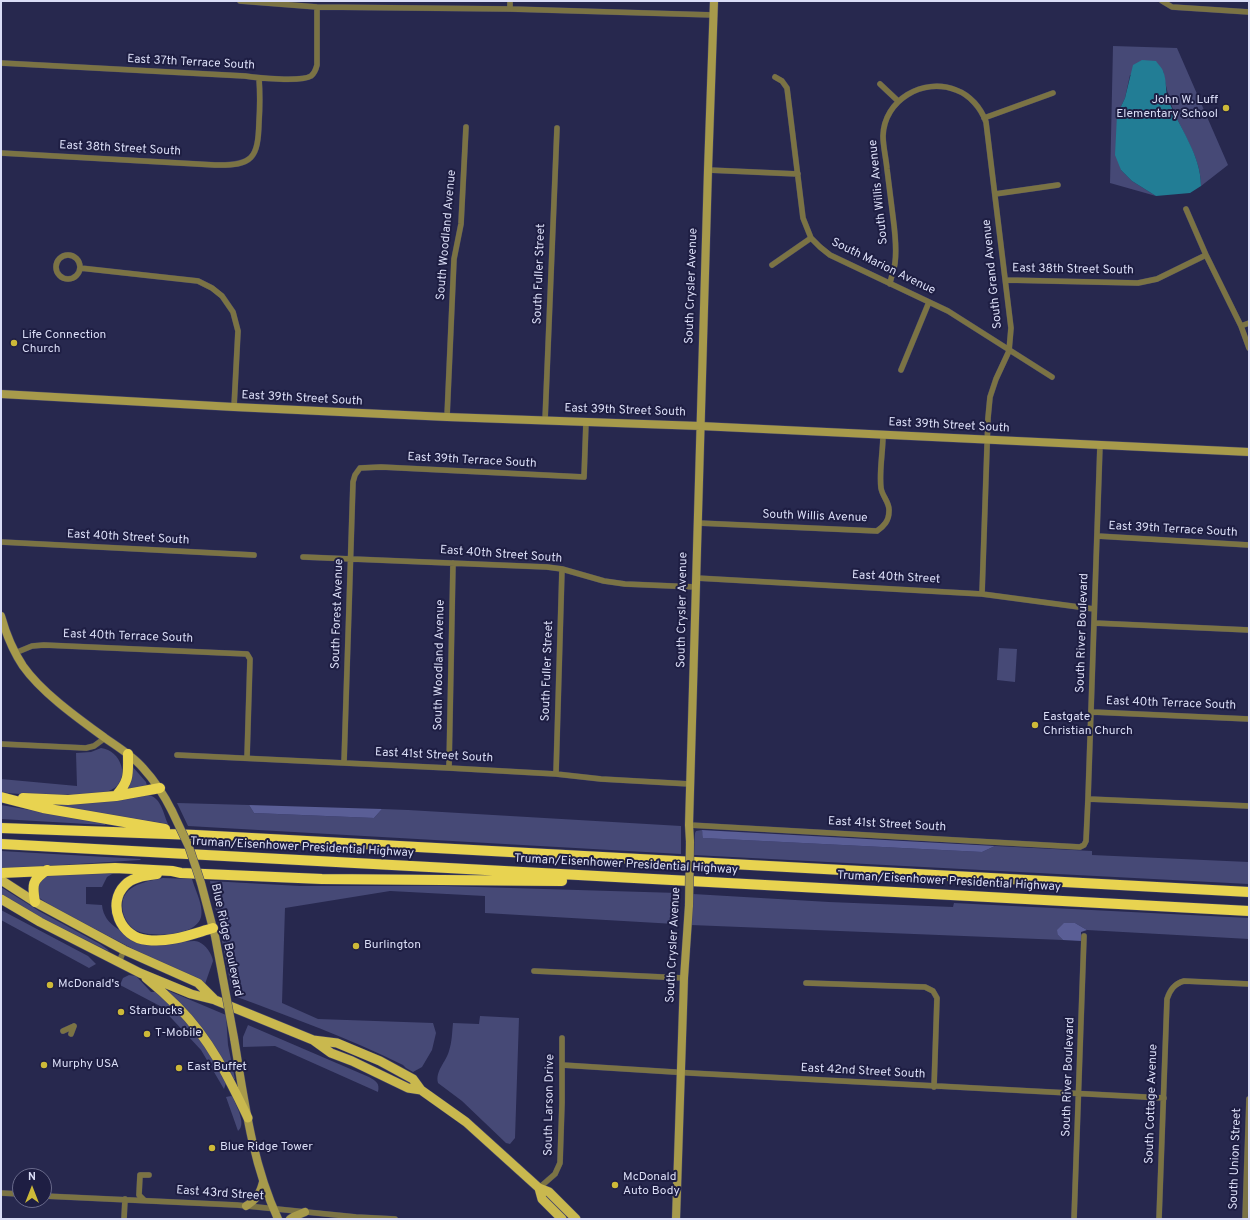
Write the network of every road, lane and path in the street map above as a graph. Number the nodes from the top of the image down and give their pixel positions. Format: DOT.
graph roads {
  1 [pos="240,1"];
  2 [pos="365,1"];
  3 [pos="510,1"];
  4 [pos="714,1"];
  5 [pos="1163,1"];
  6 [pos="365,8"];
  7 [pos="316,9"];
  8 [pos="510,9"];
  9 [pos="1249,12"];
  10 [pos="714,15"];
  11 [pos="1,63"];
  12 [pos="776,77"];
  13 [pos="258,78"];
  14 [pos="880,84"];
  15 [pos="1053,93"];
  16 [pos="898,101"];
  17 [pos="984,118"];
  18 [pos="466,127"];
  19 [pos="557,128"];
  20 [pos="1,153"];
  21 [pos="708,170"];
  22 [pos="798,174"];
  23 [pos="1058,185"];
  24 [pos="995,194"];
  25 [pos="1186,209"];
  26 [pos="812,238"];
  27 [pos="1206,255"];
  28 [pos="772,264"];
  29 [pos="80,268"];
  30 [pos="1006,280"];
  31 [pos="890,284"];
  32 [pos="929,302"];
  33 [pos="1249,323"];
  34 [pos="1241,326"];
  35 [pos="1249,348"];
  36 [pos="1009,351"];
  37 [pos="901,370"];
  38 [pos="1052,377"];
  39 [pos="1,394"];
  40 [pos="234,408"];
  41 [pos="447,417"];
  42 [pos="545,421"];
  43 [pos="586,422"];
  44 [pos="700,426"];
  45 [pos="883,435"];
  46 [pos="988,440"];
  47 [pos="1100,445"];
  48 [pos="1249,452"];
  49 [pos="360,468"];
  50 [pos="698,523"];
  51 [pos="1097,536"];
  52 [pos="1,542"];
  53 [pos="1249,545"];
  54 [pos="254,556"];
  55 [pos="303,558"];
  56 [pos="351,559"];
  57 [pos="453,562"];
  58 [pos="562,569"];
  59 [pos="696,578"];
  60 [pos="696,587"];
  61 [pos="982,594"];
  62 [pos="1094,609"];
  63 [pos="1,616"];
  64 [pos="1094,623"];
  65 [pos="1249,630"];
  66 [pos="15,653"];
  67 [pos="1092,712"];
  68 [pos="1249,719"];
  69 [pos="105,738"];
  70 [pos="1,744"];
  71 [pos="128,754"];
  72 [pos="177,756"];
  73 [pos="247,758"];
  74 [pos="344,763"];
  75 [pos="450,768"];
  76 [pos="556,774"];
  77 [pos="690,784"];
  78 [pos="160,788"];
  79 [pos="116,796"];
  80 [pos="2,797"];
  81 [pos="1088,799"];
  82 [pos="1249,806"];
  83 [pos="688,825"];
  84 [pos="1,828"];
  85 [pos="196,835"];
  86 [pos="1,844"];
  87 [pos="1084,845"];
  88 [pos="47,870"];
  89 [pos="1,873"];
  90 [pos="181,873"];
  91 [pos="1,880"];
  92 [pos="656,880"];
  93 [pos="1249,892"];
  94 [pos="1,899"];
  95 [pos="34,902"];
  96 [pos="1249,911"];
  97 [pos="213,928"];
  98 [pos="1084,936"];
  99 [pos="124,950"];
  100 [pos="119,962"];
  101 [pos="534,971"];
  102 [pos="140,973"];
  103 [pos="684,978"];
  104 [pos="806,983"];
  105 [pos="1249,984"];
  106 [pos="215,1000"];
  107 [pos="63,1031"];
  108 [pos="71,1034"];
  109 [pos="562,1038"];
  110 [pos="562,1065"];
  111 [pos="680,1073"];
  112 [pos="934,1087"];
  113 [pos="1079,1093"];
  114 [pos="1164,1098"];
  115 [pos="1249,1099"];
  116 [pos="248,1118"];
  117 [pos="149,1175"];
  118 [pos="264,1181"];
  119 [pos="539,1188"];
  120 [pos="1,1194"];
  121 [pos="12,1194"];
  122 [pos="52,1196"];
  123 [pos="125,1200"];
  124 [pos="144,1200"];
  125 [pos="246,1206"];
  126 [pos="273,1208"];
  127 [pos="305,1212"];
  128 [pos="124,1219"];
  129 [pos="278,1219"];
  130 [pos="290,1219"];
  131 [pos="395,1219"];
  132 [pos="562,1219"];
  133 [pos="576,1219"];
  134 [pos="676,1219"];
  135 [pos="1074,1219"];
  136 [pos="1159,1219"];
  137 [pos="1245,1219"];
  1 -- 7 [label="street"];
  2 -- 6 [label="street"];
  3 -- 8 [label="street"];
  4 -- 10 [label="main road, South Crysler Avenue"];
  5 -- 9 [label="street"];
  6 -- 7 [label="street"];
  6 -- 8 [label="street"];
  7 -- 13 [label="street, East 37th Terrace South"];
  8 -- 10 [label="street"];
  10 -- 21 [label="main road, South Crysler Avenue"];
  11 -- 13 [label="street, East 37th Terrace South"];
  12 -- 22 [label="street, South Marion Avenue"];
  13 -- 20 [label="street, East 38th Street South"];
  14 -- 16 [label="street"];
  15 -- 17 [label="street"];
  16 -- 17 [label="street"];
  16 -- 31 [label="street, South Willis Avenue"];
  17 -- 24 [label="street, South Grand Avenue"];
  18 -- 41 [label="street, South Woodland Avenue"];
  19 -- 42 [label="street, South Fuller Street"];
  21 -- 22 [label="street"];
  21 -- 44 [label="main road, South Crysler Avenue"];
  22 -- 26 [label="street, South Marion Avenue"];
  23 -- 24 [label="street"];
  24 -- 30 [label="street, South Grand Avenue"];
  25 -- 27 [label="street"];
  26 -- 28 [label="street"];
  26 -- 31 [label="street, South Marion Avenue"];
  27 -- 30 [label="street, East 38th Street South"];
  27 -- 34 [label="street"];
  29 -- 29 [label="street"];
  29 -- 40 [label="street"];
  30 -- 36 [label="street, South Grand Avenue"];
  31 -- 32 [label="street, South Marion Avenue"];
  32 -- 36 [label="street, South Marion Avenue"];
  32 -- 37 [label="street"];
  33 -- 34 [label="street"];
  34 -- 35 [label="street"];
  36 -- 38 [label="street, South Marion Avenue"];
  36 -- 46 [label="street, South Grand Avenue"];
  39 -- 40 [label="main road, East 39th Street South"];
  40 -- 41 [label="main road, East 39th Street South"];
  41 -- 42 [label="main road, East 39th Street South"];
  42 -- 43 [label="main road, East 39th Street South"];
  43 -- 44 [label="main road, East 39th Street South"];
  43 -- 49 [label="street, East 39th Terrace South"];
  44 -- 45 [label="main road, East 39th Street South"];
  44 -- 50 [label="main road, South Crysler Avenue"];
  45 -- 46 [label="main road, East 39th Street South"];
  45 -- 50 [label="street, South Willis Avenue"];
  46 -- 47 [label="main road, East 39th Street South"];
  46 -- 61 [label="street, South Grand Avenue"];
  47 -- 48 [label="main road, East 39th Street South"];
  47 -- 51 [label="street, South River Boulevard"];
  49 -- 56 [label="street, South Forest Avenue"];
  50 -- 59 [label="main road, South Crysler Avenue"];
  51 -- 53 [label="street, East 39th Terrace South"];
  51 -- 62 [label="street, South River Boulevard"];
  52 -- 54 [label="street, East 40th Street South"];
  55 -- 56 [label="street, East 40th Street South"];
  56 -- 57 [label="street, East 40th Street South"];
  56 -- 74 [label="street, South Forest Avenue"];
  57 -- 58 [label="street, East 40th Street South"];
  57 -- 75 [label="street, South Woodland Avenue"];
  58 -- 60 [label="street, East 40th Street South"];
  58 -- 76 [label="street, South Fuller Street"];
  59 -- 60 [label="main road, South Crysler Avenue"];
  59 -- 61 [label="street, East 40th Street"];
  60 -- 77 [label="main road, South Crysler Avenue"];
  61 -- 62 [label="street, East 40th Street"];
  62 -- 64 [label="street, South River Boulevard"];
  63 -- 66 [label="main road, Blue Ridge Boulevard"];
  64 -- 65 [label="street"];
  64 -- 67 [label="street, South River Boulevard"];
  66 -- 69 [label="main road, Blue Ridge Boulevard"];
  66 -- 73 [label="street, East 40th Terrace South"];
  67 -- 68 [label="street, East 40th Terrace South"];
  67 -- 81 [label="street, South River Boulevard"];
  69 -- 70 [label="street"];
  69 -- 71 [label="main road, Blue Ridge Boulevard"];
  71 -- 78 [label="main road, Blue Ridge Boulevard"];
  71 -- 79 [label="highway"];
  72 -- 73 [label="street, East 41st Street South"];
  73 -- 74 [label="street, East 41st Street South"];
  74 -- 75 [label="street, East 41st Street South"];
  75 -- 76 [label="street, East 41st Street South"];
  76 -- 77 [label="street, East 41st Street South"];
  77 -- 83 [label="main road, South Crysler Avenue"];
  78 -- 79 [label="highway"];
  78 -- 97 [label="main road, Blue Ridge Boulevard, bridge"];
  79 -- 80 [label="highway"];
  80 -- 85 [label="highway"];
  81 -- 82 [label="street"];
  81 -- 87 [label="street, South River Boulevard"];
  83 -- 87 [label="street, East 41st Street South"];
  83 -- 103 [label="main road, South Crysler Avenue, bridge"];
  84 -- 85 [label="highway, Truman/Eisenhower Presidential Highway"];
  85 -- 93 [label="highway, Truman/Eisenhower Presidential Highway"];
  86 -- 92 [label="highway, Truman/Eisenhower Presidential Highway"];
  88 -- 89 [label="highway"];
  88 -- 90 [label="highway"];
  88 -- 95 [label="highway"];
  90 -- 92 [label="highway"];
  90 -- 97 [label="highway"];
  91 -- 95 [label="main road"];
  92 -- 96 [label="highway, Truman/Eisenhower Presidential Highway"];
  94 -- 100 [label="main road"];
  95 -- 99 [label="main road"];
  97 -- 116 [label="main road, Blue Ridge Boulevard, bridge"];
  98 -- 113 [label="street, South River Boulevard"];
  99 -- 100 [label="street"];
  99 -- 106 [label="main road"];
  100 -- 102 [label="main road"];
  101 -- 103 [label="street"];
  102 -- 106 [label="main road"];
  102 -- 116 [label="main road"];
  103 -- 111 [label="main road, South Crysler Avenue"];
  104 -- 112 [label="street"];
  105 -- 114 [label="street, South Cottage Avenue"];
  106 -- 119 [label="main road"];
  107 -- 108 [label="street"];
  109 -- 110 [label="street, South Larson Drive"];
  110 -- 111 [label="street, East 42nd Street South"];
  110 -- 119 [label="street, South Larson Drive"];
  111 -- 112 [label="street, East 42nd Street South"];
  111 -- 134 [label="main road, South Crysler Avenue"];
  112 -- 113 [label="street, East 42nd Street South"];
  113 -- 114 [label="street, East 42nd Street South"];
  113 -- 135 [label="street, South River Boulevard"];
  114 -- 136 [label="street, South Cottage Avenue"];
  115 -- 137 [label="street, South Union Street"];
  116 -- 118 [label="main road, Blue Ridge Boulevard"];
  117 -- 124 [label="street"];
  118 -- 125 [label="main road"];
  118 -- 126 [label="main road, Blue Ridge Boulevard"];
  119 -- 132 [label="main road"];
  119 -- 133 [label="main road"];
  120 -- 121 [label="street"];
  122 -- 123 [label="street, East 43rd Street"];
  123 -- 124 [label="street, East 43rd Street"];
  123 -- 128 [label="street"];
  124 -- 125 [label="street, East 43rd Street"];
  125 -- 126 [label="street, East 43rd Street"];
  126 -- 127 [label="street, East 43rd Street"];
  126 -- 129 [label="main road, Blue Ridge Boulevard"];
  127 -- 130 [label="main road"];
  127 -- 131 [label="street, East 43rd Street"];
}
